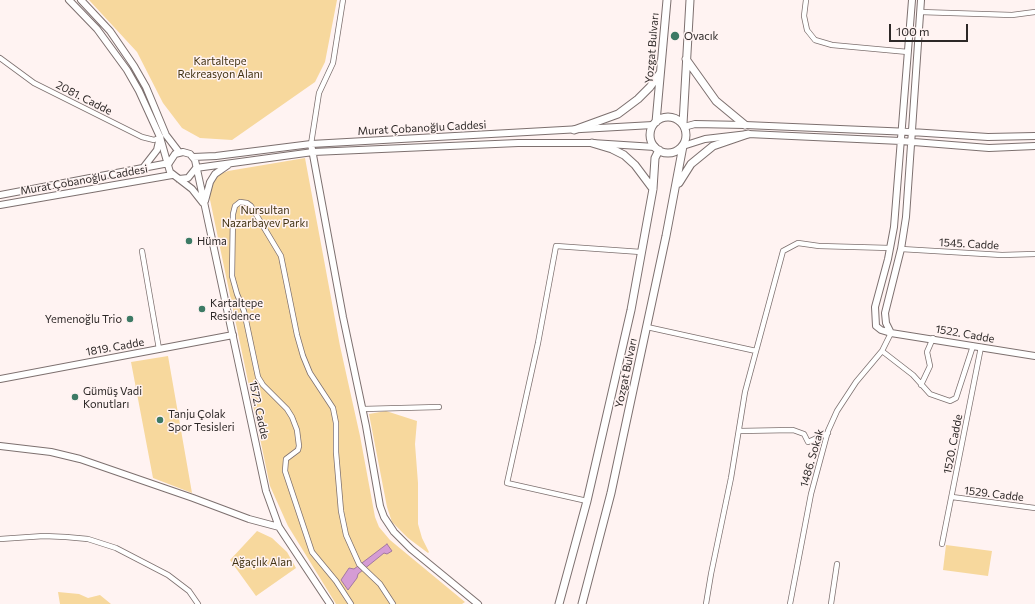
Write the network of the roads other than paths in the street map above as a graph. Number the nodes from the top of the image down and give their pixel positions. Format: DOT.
graph roads {
  1 [pos="69,0"];
  2 [pos="81,0"];
  3 [pos="343,0"];
  4 [pos="667,0"];
  5 [pos="690,0"];
  6 [pos="806,0"];
  7 [pos="912,0"];
  8 [pos="921,0"];
  9 [pos="920,12"];
  10 [pos="1035,12"];
  11 [pos="908,52"];
  12 [pos="0,58"];
  13 [pos="686,59"];
  14 [pos="661,71"];
  15 [pos="654,123"];
  16 [pos="684,125"];
  17 [pos="745,125"];
  18 [pos="574,130"];
  19 [pos="901,132"];
  20 [pos="911,132"];
  21 [pos="748,134"];
  22 [pos="163,136"];
  23 [pos="1035,136"];
  24 [pos="901,140"];
  25 [pos="911,141"];
  26 [pos="311,144"];
  27 [pos="592,144"];
  28 [pos="683,146"];
  29 [pos="1035,146"];
  30 [pos="657,149"];
  31 [pos="178,152"];
  32 [pos="311,153"];
  33 [pos="193,157"];
  34 [pos="169,163"];
  35 [pos="232,163"];
  36 [pos="143,168"];
  37 [pos="196,168"];
  38 [pos="174,176"];
  39 [pos="676,188"];
  40 [pos="653,189"];
  41 [pos="0,195"];
  42 [pos="0,205"];
  43 [pos="205,206"];
  44 [pos="890,248"];
  45 [pos="901,249"];
  46 [pos="142,252"];
  47 [pos="642,252"];
  48 [pos="1035,254"];
  49 [pos="647,326"];
  50 [pos="891,333"];
  51 [pos="233,335"];
  52 [pos="933,338"];
  53 [pos="973,346"];
  54 [pos="981,347"];
  55 [pos="159,349"];
  56 [pos="756,350"];
  57 [pos="882,351"];
  58 [pos="1035,356"];
  59 [pos="0,379"];
  60 [pos="921,385"];
  61 [pos="438,407"];
  62 [pos="363,409"];
  63 [pos="739,431"];
  64 [pos="828,433"];
  65 [pos="0,446"];
  66 [pos="952,497"];
  67 [pos="587,501"];
  68 [pos="1035,508"];
  69 [pos="279,527"];
  70 [pos="0,539"];
  71 [pos="942,544"];
  72 [pos="838,564"];
  73 [pos="198,604"];
  74 [pos="330,604"];
  75 [pos="351,604"];
  76 [pos="393,604"];
  77 [pos="478,604"];
  78 [pos="559,604"];
  79 [pos="582,604"];
  80 [pos="706,604"];
  81 [pos="790,604"];
  82 [pos="831,604"];
  1 -- 22 [label="main road"];
  2 -- 22 [label="main road"];
  3 -- 26 [label="street"];
  4 -- 14 [label="main road, Yozgat Bulvarı"];
  5 -- 13 [label="main road"];
  6 -- 11 [label="street"];
  7 -- 11 [label="main road"];
  8 -- 9 [label="main road"];
  9 -- 10 [label="street"];
  9 -- 20 [label="main road"];
  11 -- 19 [label="main road"];
  12 -- 22 [label="street, 2081. Cadde"];
  13 -- 16 [label="main road"];
  13 -- 17 [label="main road"];
  14 -- 15 [label="main road, Yozgat Bulvarı"];
  14 -- 18 [label="main road"];
  15 -- 16 [label="main road"];
  15 -- 18 [label="main road, Murat Çobanoğlu Caddesi"];
  15 -- 30 [label="main road"];
  16 -- 17 [label="main road"];
  16 -- 28 [label="main road"];
  17 -- 19 [label="main road"];
  18 -- 26 [label="main road, Murat Çobanoğlu Caddesi"];
  19 -- 20 [label="main road"];
  19 -- 24 [label="main road"];
  20 -- 23 [label="main road"];
  20 -- 25 [label="main road"];
  21 -- 24 [label="main road"];
  21 -- 28 [label="main road"];
  21 -- 39 [label="main road"];
  22 -- 31 [label="main road"];
  22 -- 34 [label="main road"];
  22 -- 36 [label="main road"];
  24 -- 25 [label="main road"];
  24 -- 44 [label="main road"];
  25 -- 29 [label="main road"];
  25 -- 45 [label="main road"];
  26 -- 32 [label="main road"];
  26 -- 33 [label="main road, Murat Çobanoğlu Caddesi"];
  27 -- 30 [label="main road, Murat Çobanoğlu Caddesi"];
  27 -- 32 [label="main road, Murat Çobanoğlu Caddesi"];
  27 -- 40 [label="main road"];
  28 -- 30 [label="main road"];
  28 -- 39 [label="main road, Yozgat Bulvarı"];
  30 -- 40 [label="main road, Yozgat Bulvarı"];
  31 -- 33 [label="main road"];
  31 -- 34 [label="main road"];
  32 -- 35 [label="main road, Murat Çobanoğlu Caddesi"];
  32 -- 62 [label="main road"];
  33 -- 37 [label="main road"];
  34 -- 36 [label="main road, Murat Çobanoğlu Caddesi"];
  34 -- 38 [label="main road"];
  35 -- 37 [label="main road, Murat Çobanoğlu Caddesi"];
  35 -- 43 [label="main road"];
  36 -- 41 [label="main road, Murat Çobanoğlu Caddesi"];
  37 -- 38 [label="main road"];
  37 -- 43 [label="main road, 1572. Cadde"];
  38 -- 42 [label="main road, Murat Çobanoğlu Caddesi"];
  38 -- 43 [label="main road"];
  39 -- 49 [label="main road, Yozgat Bulvarı"];
  40 -- 47 [label="main road, Yozgat Bulvarı"];
  43 -- 51 [label="main road, 1572. Cadde"];
  44 -- 50 [label="main road"];
  44 -- 56 [label="street"];
  45 -- 48 [label="street, 1545. Cadde"];
  45 -- 50 [label="main road"];
  46 -- 55 [label="street"];
  47 -- 67 [label="main road, Yozgat Bulvarı"];
  47 -- 67 [label="street"];
  49 -- 56 [label="street"];
  49 -- 79 [label="main road, Yozgat Bulvarı"];
  50 -- 52 [label="main road, 1522. Cadde"];
  50 -- 57 [label="street, 1486. Sokak"];
  51 -- 55 [label="main road, 1819. Cadde"];
  51 -- 69 [label="main road, 1572. Cadde"];
  52 -- 53 [label="main road, 1522. Cadde"];
  52 -- 60 [label="street"];
  53 -- 54 [label="main road, 1522. Cadde"];
  53 -- 60 [label="street"];
  54 -- 58 [label="main road, 1522. Cadde"];
  54 -- 66 [label="street, 1520. Cadde"];
  55 -- 59 [label="main road, 1819. Cadde"];
  56 -- 63 [label="street"];
  57 -- 60 [label="street"];
  57 -- 64 [label="street, 1486. Sokak"];
  61 -- 62 [label="street"];
  62 -- 77 [label="main road"];
  63 -- 64 [label="street"];
  63 -- 80 [label="street"];
  64 -- 81 [label="street, 1486. Sokak"];
  65 -- 69 [label="main road"];
  66 -- 68 [label="street, 1529. Cadde"];
  66 -- 71 [label="street, 1520. Cadde"];
  67 -- 78 [label="main road, Yozgat Bulvarı"];
  69 -- 74 [label="main road, 1572. Cadde"];
  70 -- 73 [label="street"];
  72 -- 82 [label="street"];
  75 -- 76 [label="street"];
}
